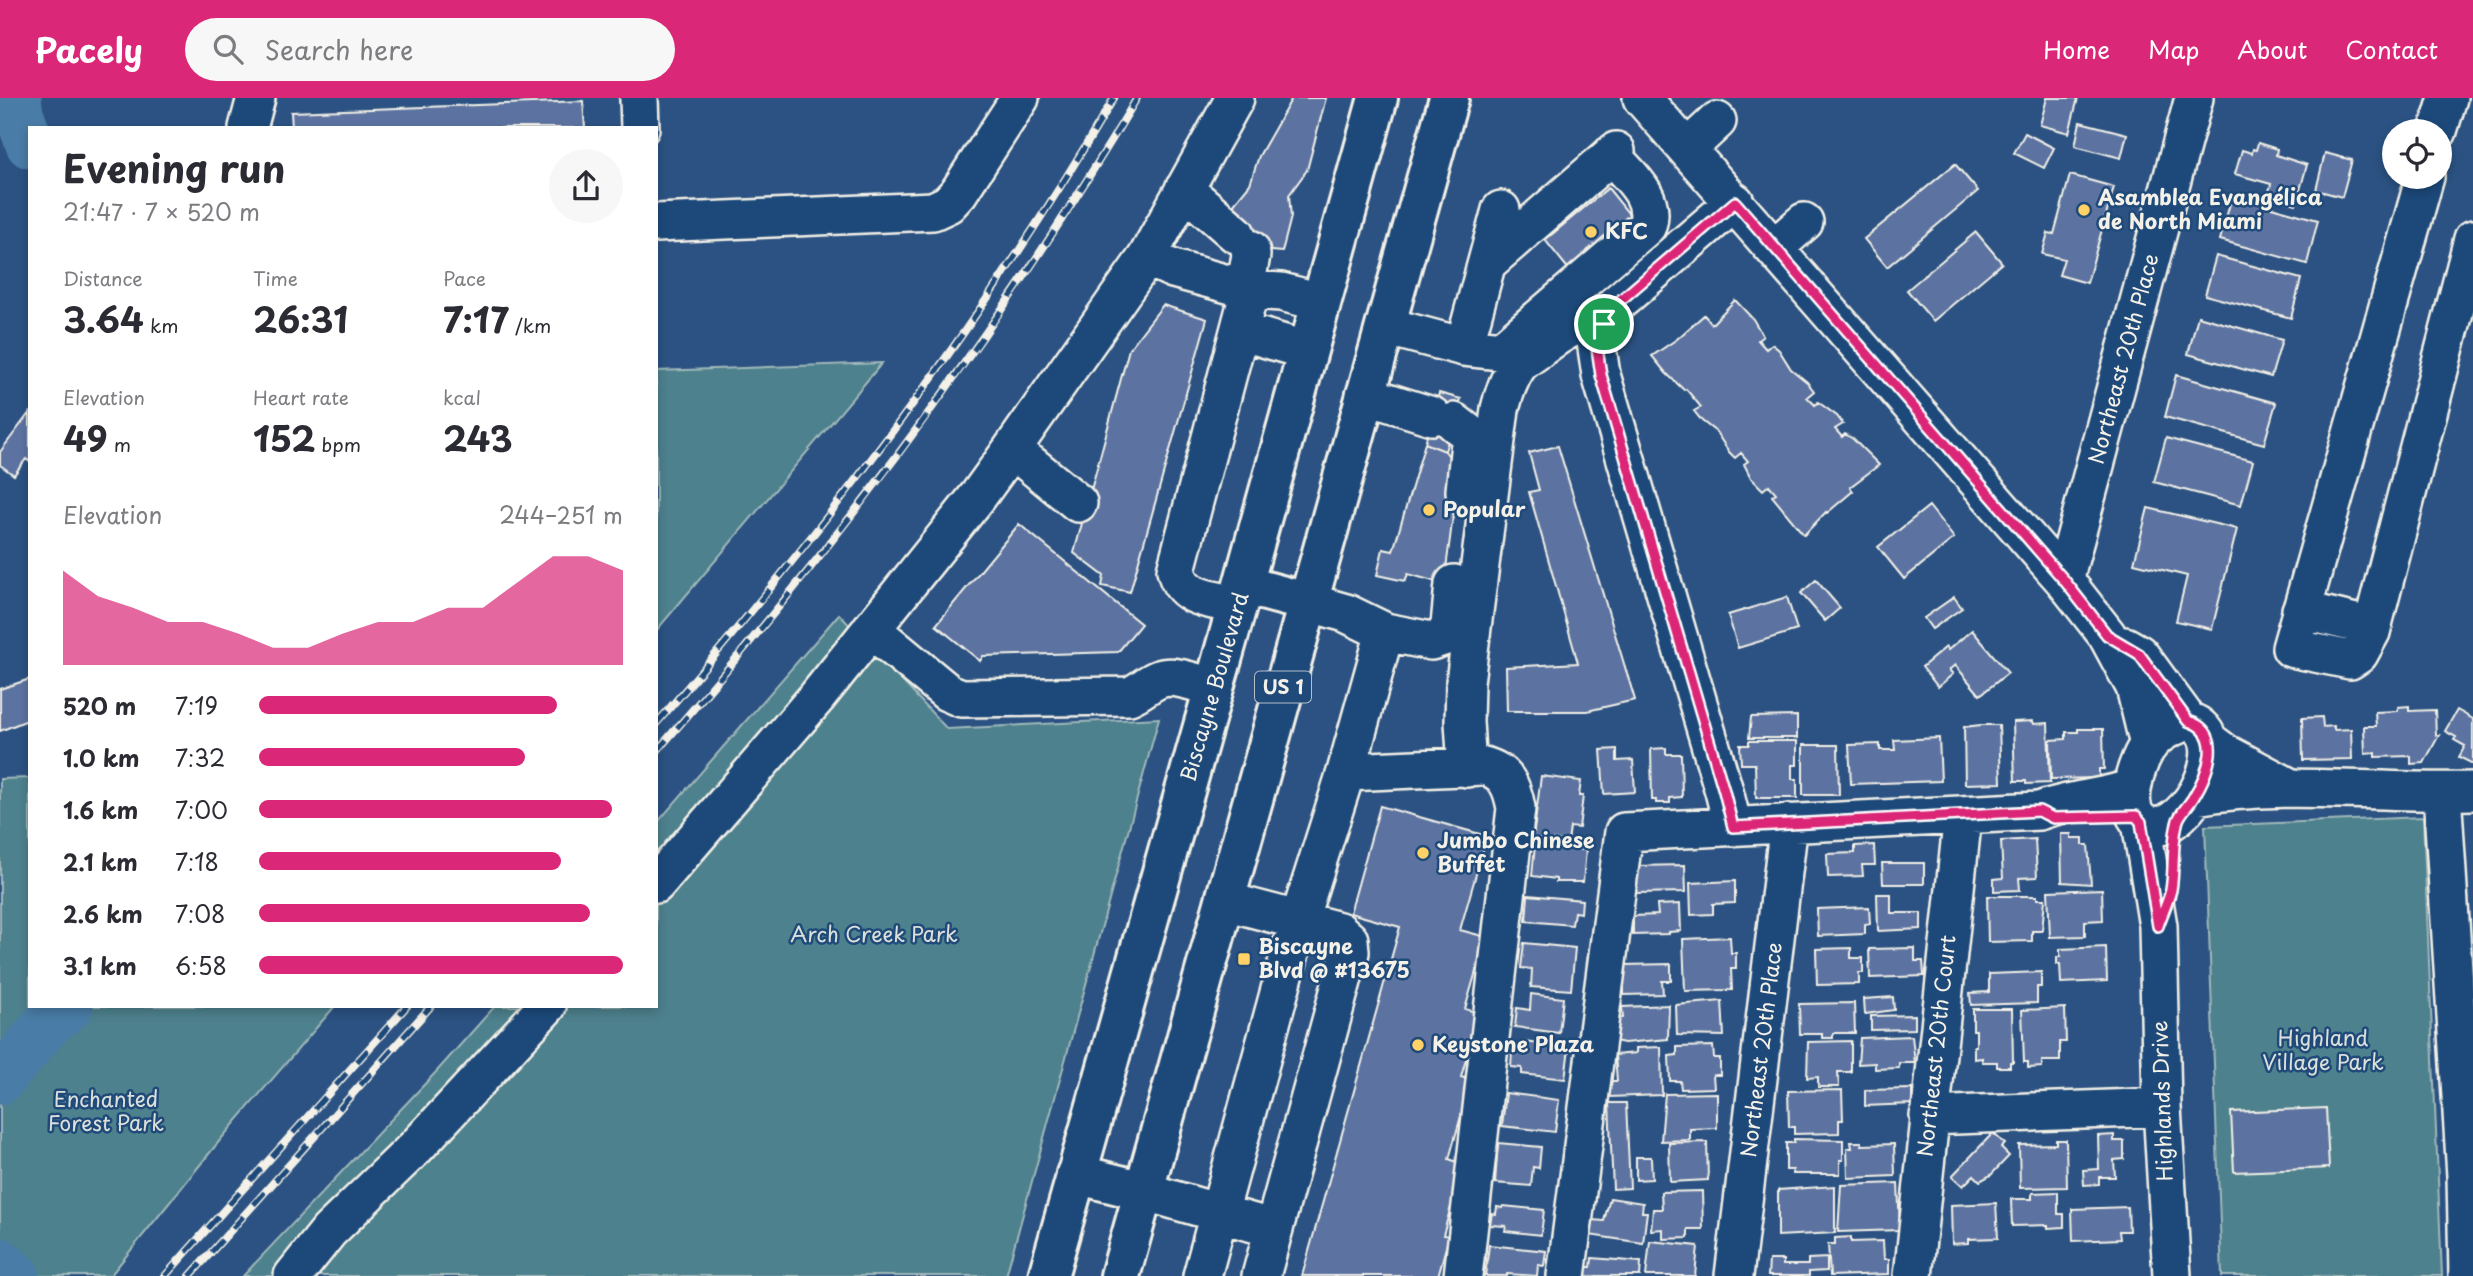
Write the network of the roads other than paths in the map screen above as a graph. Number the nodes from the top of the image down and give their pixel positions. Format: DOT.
graph roads {
  1 [pos="256,98"];
  2 [pos="639,98"];
  3 [pos="1020,98"];
  4 [pos="1235,98"];
  5 [pos="1378,98"];
  6 [pos="1449,98"];
  7 [pos="1643,98"];
  8 [pos="2194,98"];
  9 [pos="2448,98"];
  10 [pos="2442,119"];
  11 [pos="1717,121"];
  12 [pos="249,126"];
  13 [pos="640,126"];
  14 [pos="1687,149"];
  15 [pos="1184,189"];
  16 [pos="2422,189"];
  17 [pos="1735,202"];
  18 [pos="1501,211"];
  19 [pos="1804,222"];
  20 [pos="658,223"];
  21 [pos="2473,239"];
  22 [pos="1774,248"];
  23 [pos="1147,257"];
  24 [pos="1487,263"];
  25 [pos="1250,290"];
  26 [pos="1321,302"];
  27 [pos="1604,324"];
  28 [pos="1385,326"];
  29 [pos="1240,331"];
  30 [pos="1464,347"];
  31 [pos="1308,351"];
  32 [pos="1365,395"];
  33 [pos="1012,449"];
  34 [pos="1078,503"];
  35 [pos="2064,580"];
  36 [pos="1241,595"];
  37 [pos="1307,602"];
  38 [pos="872,629"];
  39 [pos="1385,632"];
  40 [pos="2107,635"];
  41 [pos="1214,688"];
  42 [pos="2199,731"];
  43 [pos="2149,745"];
  44 [pos="1467,768"];
  45 [pos="1346,772"];
  46 [pos="2291,788"];
  47 [pos="2457,791"];
  48 [pos="2187,806"];
  49 [pos="2137,809"];
  50 [pos="1963,815"];
  51 [pos="1789,823"];
  52 [pos="1733,827"];
  53 [pos="658,882"];
  54 [pos="1225,901"];
  55 [pos="2461,914"];
  56 [pos="1299,920"];
  57 [pos="2158,926"];
  58 [pos="545,1008"];
  59 [pos="2466,1044"];
  60 [pos="2162,1107"];
  61 [pos="1929,1116"];
  62 [pos="1076,1174"];
  63 [pos="2470,1176"];
  64 [pos="1143,1191"];
  65 [pos="1220,1213"];
  66 [pos="1274,1229"];
  67 [pos="293,1276"];
  68 [pos="1048,1276"];
  69 [pos="1120,1276"];
  70 [pos="1202,1276"];
  71 [pos="1261,1276"];
  72 [pos="1463,1276"];
  73 [pos="1566,1276"];
  74 [pos="1734,1276"];
  75 [pos="1913,1276"];
  76 [pos="2172,1276"];
  77 [pos="2468,1276"];
  1 -- 12 [label="street"];
  2 -- 13 [label="street"];
  3 -- 20 [label="street"];
  4 -- 15 [label="street"];
  5 -- 26 [label="main road, Biscayne Boulevard"];
  6 -- 28 [label="main road, US 1"];
  7 -- 14 [label="street"];
  8 -- 35 [label="street, Northeast 20th Place"];
  9 -- 10 [label="street"];
  11 -- 14 [label="street"];
  14 -- 17 [label="street"];
  15 -- 23 [label="street"];
  15 -- 25 [label="street"];
  16 -- 21 [label="street"];
  17 -- 22 [label="street"];
  17 -- 27 [label="street"];
  18 -- 24 [label="street"];
  19 -- 22 [label="street"];
  22 -- 35 [label="street"];
  23 -- 25 [label="street"];
  23 -- 33 [label="street"];
  24 -- 30 [label="street"];
  24 -- 30 [label="street"];
  25 -- 26 [label="street"];
  25 -- 29 [label="street"];
  26 -- 31 [label="main road, Biscayne Boulevard"];
  27 -- 44 [label="street"];
  27 -- 52 [label="street"];
  28 -- 30 [label="street"];
  28 -- 32 [label="main road, US 1"];
  29 -- 31 [label="street"];
  29 -- 36 [label="street"];
  31 -- 36 [label="main road, Biscayne Boulevard"];
  32 -- 37 [label="main road, US 1"];
  32 -- 39 [label="street"];
  33 -- 34 [label="street"];
  33 -- 38 [label="street"];
  35 -- 40 [label="street"];
  36 -- 37 [label="main road"];
  36 -- 41 [label="main road, Biscayne Boulevard"];
  37 -- 39 [label="street"];
  37 -- 54 [label="main road, US 1"];
  38 -- 41 [label="street"];
  38 -- 53 [label="street"];
  39 -- 45 [label="street"];
  40 -- 42 [label="street"];
  40 -- 43 [label="street"];
  41 -- 62 [label="main road, Biscayne Boulevard"];
  42 -- 43 [label="street"];
  42 -- 46 [label="street"];
  42 -- 48 [label="street"];
  43 -- 49 [label="street"];
  44 -- 45 [label="street"];
  44 -- 72 [label="street"];
  45 -- 56 [label="street"];
  46 -- 47 [label="street"];
  46 -- 48 [label="street"];
  47 -- 55 [label="street"];
  48 -- 49 [label="street"];
  48 -- 57 [label="street, Highlands Drive"];
  49 -- 50 [label="street"];
  49 -- 57 [label="street, Highlands Drive"];
  50 -- 51 [label="street"];
  50 -- 61 [label="street, Northeast 20th Court"];
  51 -- 52 [label="street"];
  51 -- 74 [label="street, Northeast 20th Place"];
  52 -- 73 [label="street"];
  54 -- 56 [label="street"];
  54 -- 64 [label="main road, US 1"];
  55 -- 59 [label="street"];
  56 -- 65 [label="street"];
  56 -- 66 [label="street"];
  57 -- 60 [label="street, Highlands Drive"];
  58 -- 67 [label="street"];
  59 -- 63 [label="street"];
  60 -- 61 [label="street"];
  60 -- 76 [label="street, Highlands Drive"];
  61 -- 75 [label="street, Northeast 20th Court"];
  62 -- 64 [label="main road"];
  62 -- 68 [label="main road, Biscayne Boulevard"];
  63 -- 77 [label="street"];
  64 -- 65 [label="street"];
  64 -- 69 [label="main road, US 1"];
  65 -- 66 [label="street"];
  65 -- 70 [label="street"];
  66 -- 71 [label="street"];
}
